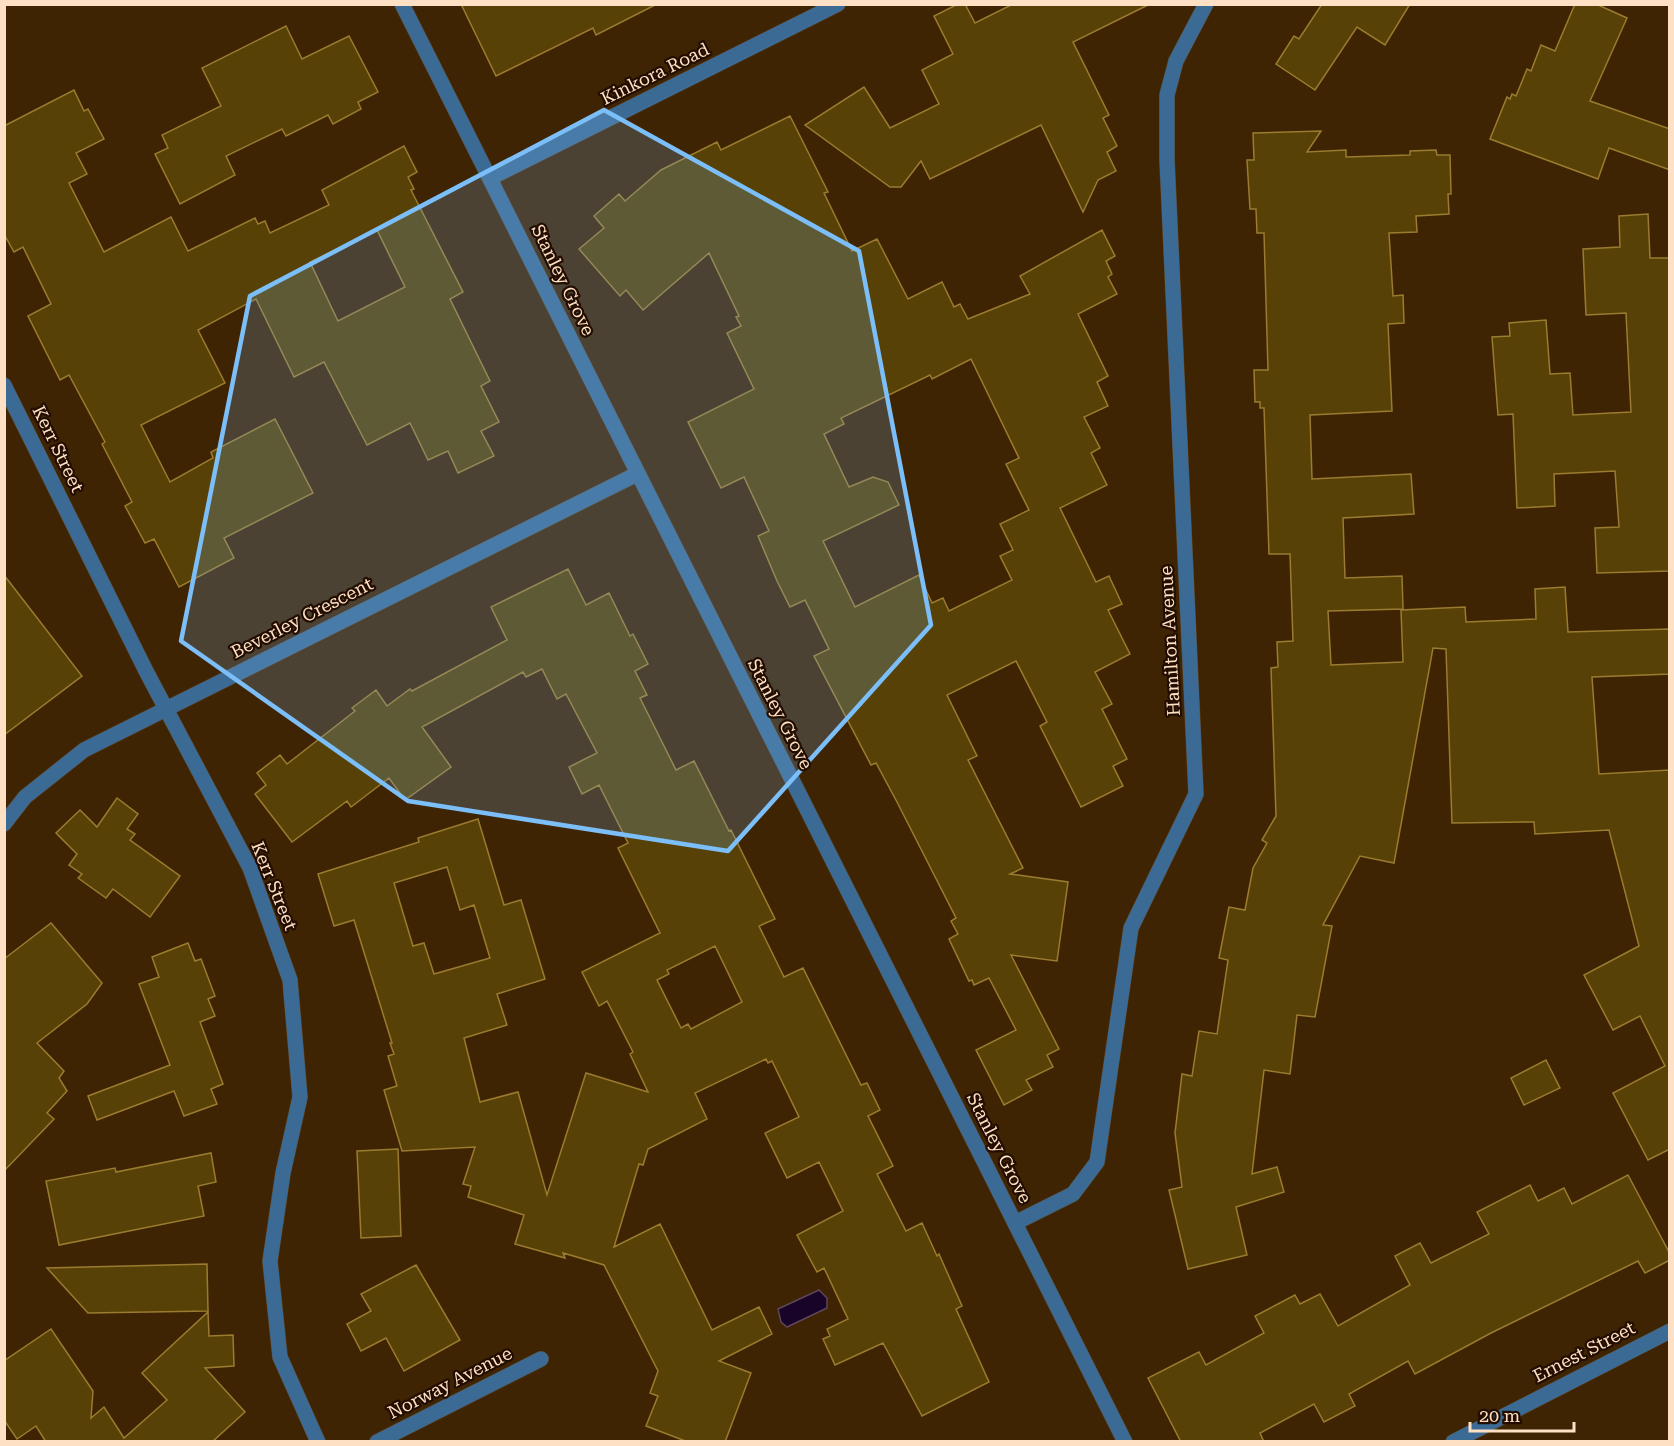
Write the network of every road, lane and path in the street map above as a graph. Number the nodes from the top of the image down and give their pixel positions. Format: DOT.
graph roads {
  1 [pos="402,4"];
  2 [pos="838,4"];
  3 [pos="1206,4"];
  4 [pos="490,178"];
  5 [pos="4,385"];
  6 [pos="637,474"];
  7 [pos="166,708"];
  8 [pos="4,824"];
  9 [pos="1015,1223"];
  10 [pos="1670,1331"];
  11 [pos="541,1359"];
  12 [pos="318,1442"];
  13 [pos="377,1442"];
  14 [pos="1125,1442"];
  15 [pos="1453,1442"];
  1 -- 4 [label="street, Stanley Grove"];
  2 -- 4 [label="street, Kinkora Road"];
  3 -- 9 [label="street, Hamilton Avenue"];
  4 -- 6 [label="street, Stanley Grove"];
  5 -- 7 [label="street, Kerr Street"];
  6 -- 7 [label="street, Beverley Crescent"];
  6 -- 9 [label="street, Stanley Grove"];
  7 -- 8 [label="street, Beverley Crescent"];
  7 -- 12 [label="street, Kerr Street"];
  9 -- 14 [label="street, Stanley Grove"];
  10 -- 15 [label="street, Ernest Street"];
  11 -- 13 [label="street, Norway Avenue"];
}
